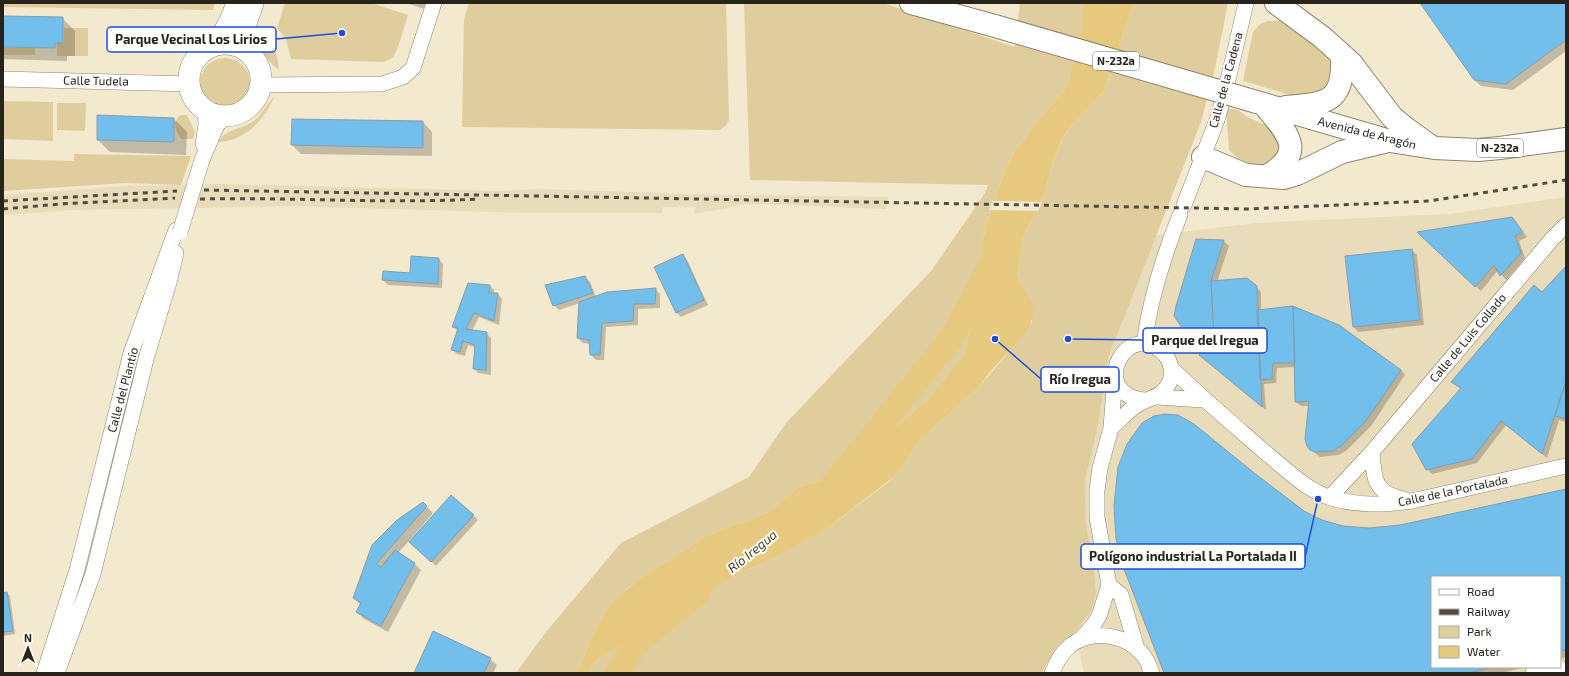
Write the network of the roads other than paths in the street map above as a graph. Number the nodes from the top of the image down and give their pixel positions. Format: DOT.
graph roads {
  1 [pos="237,3"];
  2 [pos="253,3"];
  3 [pos="434,3"];
  4 [pos="911,3"];
  5 [pos="941,3"];
  6 [pos="1246,3"];
  7 [pos="1276,3"];
  8 [pos="995,26"];
  9 [pos="211,47"];
  10 [pos="245,50"];
  11 [pos="1342,55"];
  12 [pos="3,79"];
  13 [pos="189,84"];
  14 [pos="261,85"];
  15 [pos="1270,107"];
  16 [pos="205,109"];
  17 [pos="227,116"];
  18 [pos="1566,140"];
  19 [pos="1390,141"];
  20 [pos="1434,148"];
  21 [pos="1203,157"];
  22 [pos="201,160"];
  23 [pos="1267,176"];
  24 [pos="1566,225"];
  25 [pos="178,231"];
  26 [pos="1144,344"];
  27 [pos="1171,368"];
  28 [pos="1115,376"];
  29 [pos="1151,399"];
  30 [pos="1204,400"];
  31 [pos="1111,428"];
  32 [pos="1372,452"];
  33 [pos="1566,466"];
  34 [pos="1330,498"];
  35 [pos="1412,501"];
  36 [pos="1109,585"];
  37 [pos="1081,639"];
  38 [pos="1137,649"];
  39 [pos="1555,668"];
  40 [pos="44,673"];
  41 [pos="57,673"];
  42 [pos="1052,673"];
  43 [pos="1152,673"];
  44 [pos="1533,673"];
  1 -- 9 [label="main road"];
  2 -- 10 [label="main road"];
  3 -- 14 [label="street"];
  4 -- 8 [label="main road, N-232a"];
  5 -- 8 [label="main road, N-232a"];
  6 -- 21 [label="street, Calle de la Cadena"];
  7 -- 11 [label="main road"];
  8 -- 15 [label="main road, N-232a, bridge"];
  9 -- 10 [label="main road"];
  9 -- 13 [label="main road"];
  10 -- 14 [label="main road"];
  11 -- 15 [label="main road"];
  11 -- 20 [label="main road"];
  12 -- 13 [label="street, Calle Tudela"];
  13 -- 16 [label="main road"];
  14 -- 17 [label="main road"];
  15 -- 19 [label="main road, Avenida de Aragón / N-232a"];
  15 -- 23 [label="main road"];
  16 -- 17 [label="main road"];
  16 -- 22 [label="street, Calle del Plantío"];
  17 -- 22 [label="street, Calle del Plantío"];
  18 -- 20 [label="main road, Avenida de Aragón / N-232a"];
  19 -- 20 [label="main road, Avenida de Aragón / N-232a"];
  19 -- 23 [label="main road"];
  21 -- 23 [label="main road"];
  21 -- 26 [label="street, Calle de la Cadena"];
  22 -- 25 [label="street, Calle del Plantío"];
  24 -- 32 [label="street, Calle de Luis Collado"];
  25 -- 40 [label="street, Calle del Plantío"];
  25 -- 41 [label="street, Calle del Plantío"];
  26 -- 27 [label="street"];
  26 -- 28 [label="street"];
  27 -- 29 [label="street"];
  27 -- 30 [label="street, Calle de la Portalada"];
  28 -- 29 [label="street"];
  28 -- 31 [label="street"];
  29 -- 30 [label="street"];
  29 -- 31 [label="street"];
  30 -- 34 [label="street, Calle de la Portalada"];
  31 -- 36 [label="street"];
  32 -- 34 [label="street, Calle de Luis Collado"];
  32 -- 35 [label="street"];
  33 -- 35 [label="street, Calle de la Portalada"];
  34 -- 35 [label="street, Calle de la Portalada"];
  36 -- 37 [label="street"];
  36 -- 38 [label="street"];
  37 -- 38 [label="street"];
  37 -- 42 [label="street"];
  38 -- 43 [label="street"];
  39 -- 44 [label="street"];
}
